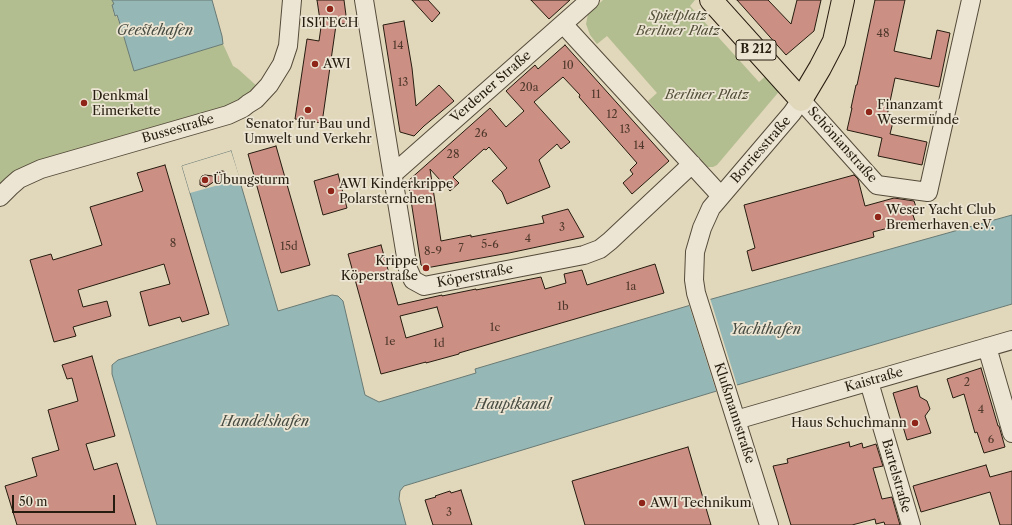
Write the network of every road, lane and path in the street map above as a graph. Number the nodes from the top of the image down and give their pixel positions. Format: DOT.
graph roads {
  1 [pos="292,0"];
  2 [pos="364,0"];
  3 [pos="590,0"];
  4 [pos="711,0"];
  5 [pos="843,0"];
  6 [pos="970,0"];
  7 [pos="563,24"];
  8 [pos="801,100"];
  9 [pos="692,164"];
  10 [pos="393,174"];
  11 [pos="721,196"];
  12 [pos="0,197"];
  13 [pos="699,302"];
  14 [pos="1012,340"];
  15 [pos="987,348"];
  16 [pos="869,382"];
  17 [pos="736,420"];
  18 [pos="1012,433"];
  19 [pos="769,525"];
  20 [pos="911,525"];
  1 -- 12 [label="street, Bussestraße"];
  2 -- 10 [label="street, Köperstraße"];
  3 -- 7 [label="street, Verdener Straße"];
  4 -- 8 [label="main road, B 212"];
  5 -- 8 [label="main road, Borriesstraße"];
  6 -- 8 [label="street, Schönianstraße"];
  7 -- 9 [label="street"];
  7 -- 10 [label="street, Verdener Straße"];
  8 -- 11 [label="street, Borriesstraße"];
  9 -- 10 [label="street, Köperstraße"];
  9 -- 11 [label="street"];
  11 -- 13 [label="street, Borriesstraße"];
  13 -- 17 [label="street, Klußmannstraße"];
  14 -- 15 [label="street, Kaistraße"];
  15 -- 16 [label="street, Kaistraße"];
  15 -- 18 [label="street"];
  16 -- 17 [label="street, Kaistraße"];
  16 -- 20 [label="street, Bartelstraße"];
  17 -- 19 [label="street, Klußmannstraße"];
}
